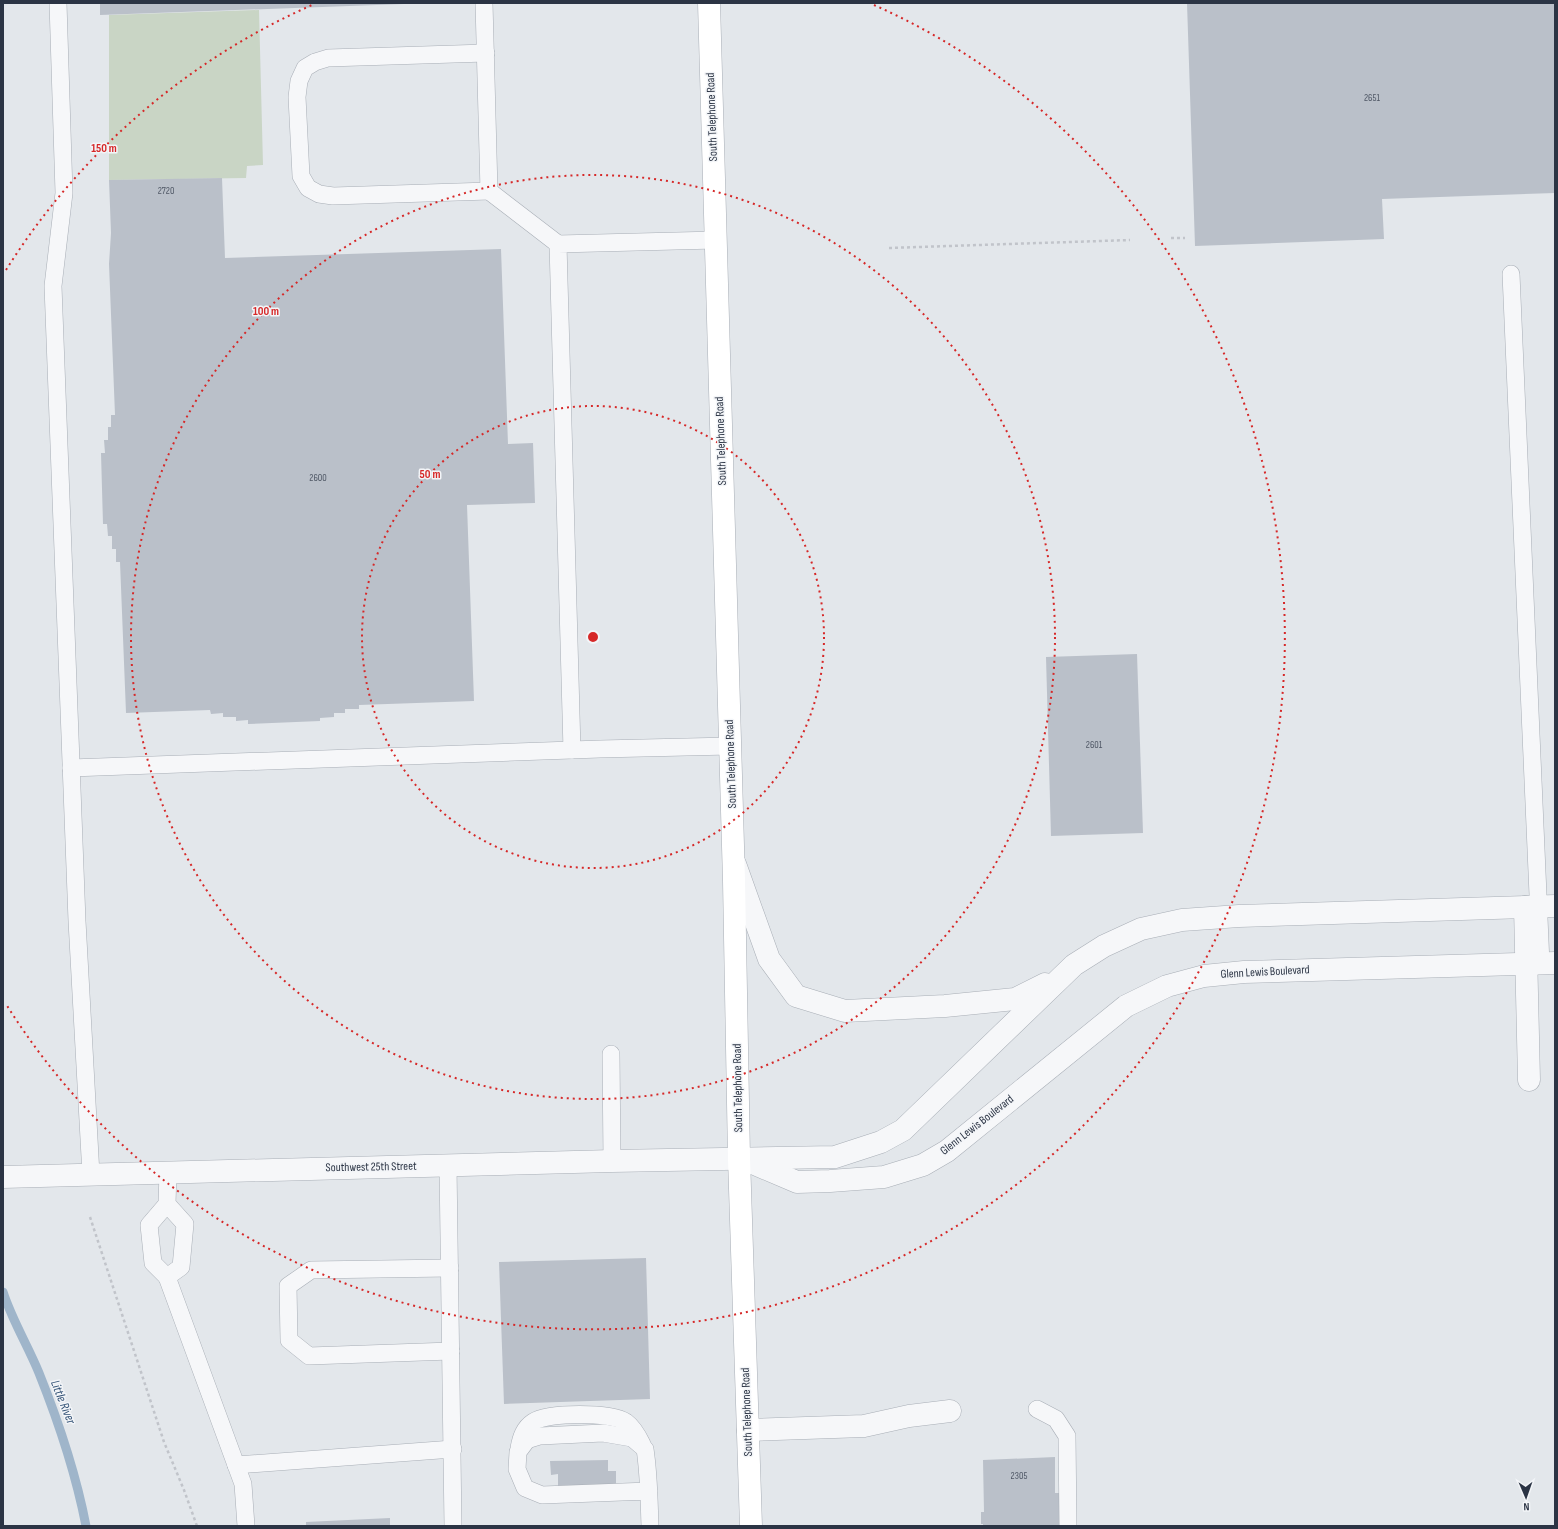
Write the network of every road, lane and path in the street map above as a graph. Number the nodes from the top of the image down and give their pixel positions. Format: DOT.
graph roads {
  1 [pos="58,3"];
  2 [pos="484,3"];
  3 [pos="709,3"];
  4 [pos="486,53"];
  5 [pos="489,191"];
  6 [pos="1171,238"];
  7 [pos="1185,238"];
  8 [pos="716,240"];
  9 [pos="1130,240"];
  10 [pos="558,244"];
  11 [pos="889,248"];
  12 [pos="1511,274"];
  13 [pos="730,746"];
  14 [pos="572,750"];
  15 [pos="71,768"];
  16 [pos="734,861"];
  17 [pos="1539,907"];
  18 [pos="1540,964"];
  19 [pos="1064,975"];
  20 [pos="610,1054"];
  21 [pos="1529,1080"];
  22 [pos="739,1158"];
  23 [pos="612,1161"];
  24 [pos="448,1165"];
  25 [pos="168,1172"];
  26 [pos="91,1175"];
  27 [pos="3,1177"];
  28 [pos="167,1204"];
  29 [pos="90,1217"];
  30 [pos="450,1268"];
  31 [pos="167,1277"];
  32 [pos="451,1351"];
  33 [pos="1037,1409"];
  34 [pos="950,1411"];
  35 [pos="748,1430"];
  36 [pos="453,1449"];
  37 [pos="236,1465"];
  38 [pos="649,1491"];
  39 [pos="197,1526"];
  40 [pos="246,1526"];
  41 [pos="453,1526"];
  42 [pos="650,1526"];
  43 [pos="751,1526"];
  44 [pos="1068,1526"];
  1 -- 15 [label="lane"];
  2 -- 4 [label="lane"];
  3 -- 8 [label="main road, South Telephone Road"];
  4 -- 5 [label="lane"];
  4 -- 5 [label="lane"];
  5 -- 10 [label="lane"];
  6 -- 7 [label="path"];
  8 -- 10 [label="lane"];
  8 -- 13 [label="main road, South Telephone Road"];
  9 -- 11 [label="path"];
  10 -- 14 [label="lane"];
  12 -- 17 [label="lane"];
  13 -- 14 [label="lane"];
  13 -- 16 [label="main road, South Telephone Road"];
  14 -- 15 [label="lane"];
  15 -- 26 [label="lane"];
  16 -- 19 [label="street"];
  16 -- 22 [label="main road, South Telephone Road"];
  17 -- 18 [label="street"];
  17 -- 19 [label="street"];
  18 -- 21 [label="street"];
  18 -- 22 [label="street, Glenn Lewis Boulevard"];
  19 -- 22 [label="street"];
  20 -- 23 [label="lane"];
  22 -- 23 [label="street, Southwest 25th Street"];
  22 -- 35 [label="main road, South Telephone Road"];
  23 -- 24 [label="street, Southwest 25th Street"];
  24 -- 25 [label="street, Southwest 25th Street"];
  24 -- 30 [label="lane"];
  25 -- 26 [label="street, Southwest 25th Street"];
  25 -- 28 [label="lane"];
  26 -- 27 [label="street, Southwest 25th Street"];
  28 -- 31 [label="lane"];
  28 -- 31 [label="lane"];
  29 -- 39 [label="path"];
  30 -- 32 [label="lane"];
  30 -- 32 [label="lane"];
  31 -- 37 [label="lane"];
  32 -- 36 [label="lane"];
  33 -- 44 [label="lane"];
  34 -- 35 [label="street"];
  35 -- 43 [label="main road, South Telephone Road"];
  36 -- 37 [label="lane"];
  36 -- 41 [label="lane"];
  37 -- 40 [label="lane"];
  38 -- 38 [label="lane"];
  38 -- 42 [label="lane"];
}
